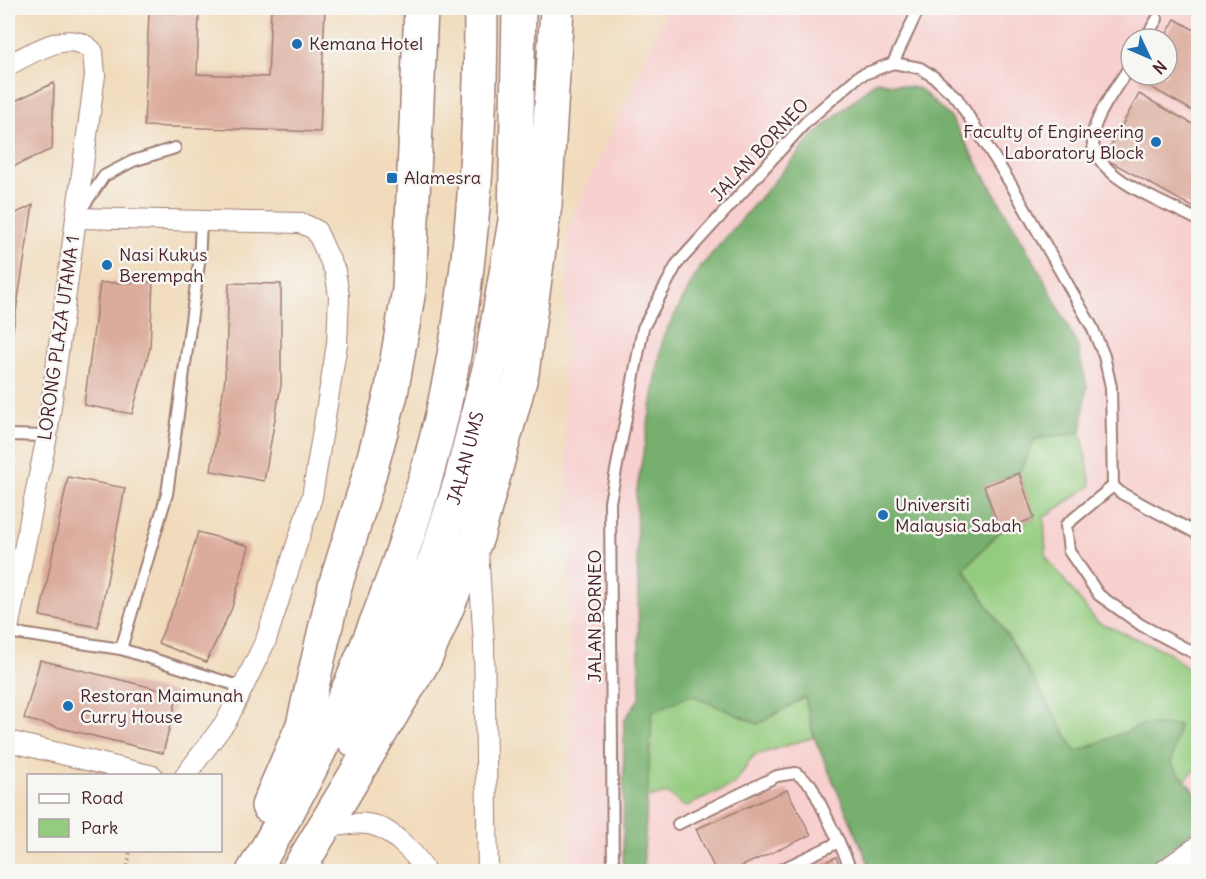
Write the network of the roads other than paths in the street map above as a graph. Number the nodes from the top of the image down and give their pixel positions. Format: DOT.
graph roads {
  1 [pos="421,8"];
  2 [pos="481,8"];
  3 [pos="519,8"];
  4 [pos="557,8"];
  5 [pos="919,8"];
  6 [pos="1156,19"];
  7 [pos="1152,27"];
  8 [pos="893,63"];
  9 [pos="8,65"];
  10 [pos="1119,85"];
  11 [pos="176,148"];
  12 [pos="76,218"];
  13 [pos="1198,220"];
  14 [pos="201,221"];
  15 [pos="8,435"];
  16 [pos="47,436"];
  17 [pos="1113,486"];
  18 [pos="1198,534"];
  19 [pos="477,537"];
  20 [pos="8,630"];
  21 [pos="122,650"];
  22 [pos="1198,655"];
  23 [pos="242,687"];
  24 [pos="8,741"];
  25 [pos="145,774"];
  26 [pos="186,774"];
  27 [pos="678,824"];
  28 [pos="322,829"];
  29 [pos="838,842"];
  30 [pos="1198,846"];
  31 [pos="234,872"];
  32 [pos="253,872"];
  33 [pos="281,872"];
  34 [pos="297,872"];
  35 [pos="425,872"];
  36 [pos="488,872"];
  37 [pos="614,872"];
  38 [pos="776,872"];
  39 [pos="852,872"];
  40 [pos="1162,872"];
  1 -- 31 [label="highway"];
  2 -- 32 [label="highway, JALAN UMS"];
  3 -- 33 [label="highway, JALAN UMS"];
  4 -- 19 [label="highway"];
  5 -- 8 [label="lane"];
  6 -- 7 [label="lane"];
  8 -- 17 [label="lane"];
  8 -- 37 [label="lane, JALAN BORNEO"];
  9 -- 12 [label="street, LORONG PLAZA UTAMA 1"];
  10 -- 13 [label="lane"];
  11 -- 12 [label="lane"];
  12 -- 14 [label="street"];
  12 -- 16 [label="street, LORONG PLAZA UTAMA 1"];
  14 -- 21 [label="lane"];
  14 -- 23 [label="street"];
  15 -- 16 [label="lane"];
  16 -- 20 [label="street, LORONG PLAZA UTAMA 1"];
  17 -- 18 [label="lane"];
  17 -- 22 [label="lane"];
  19 -- 28 [label="highway"];
  19 -- 36 [label="street"];
  20 -- 21 [label="lane"];
  21 -- 23 [label="lane"];
  23 -- 26 [label="street"];
  24 -- 25 [label="street"];
  27 -- 29 [label="lane"];
  28 -- 34 [label="highway"];
  28 -- 35 [label="street"];
  29 -- 38 [label="lane"];
  29 -- 39 [label="lane"];
  30 -- 40 [label="street"];
}
